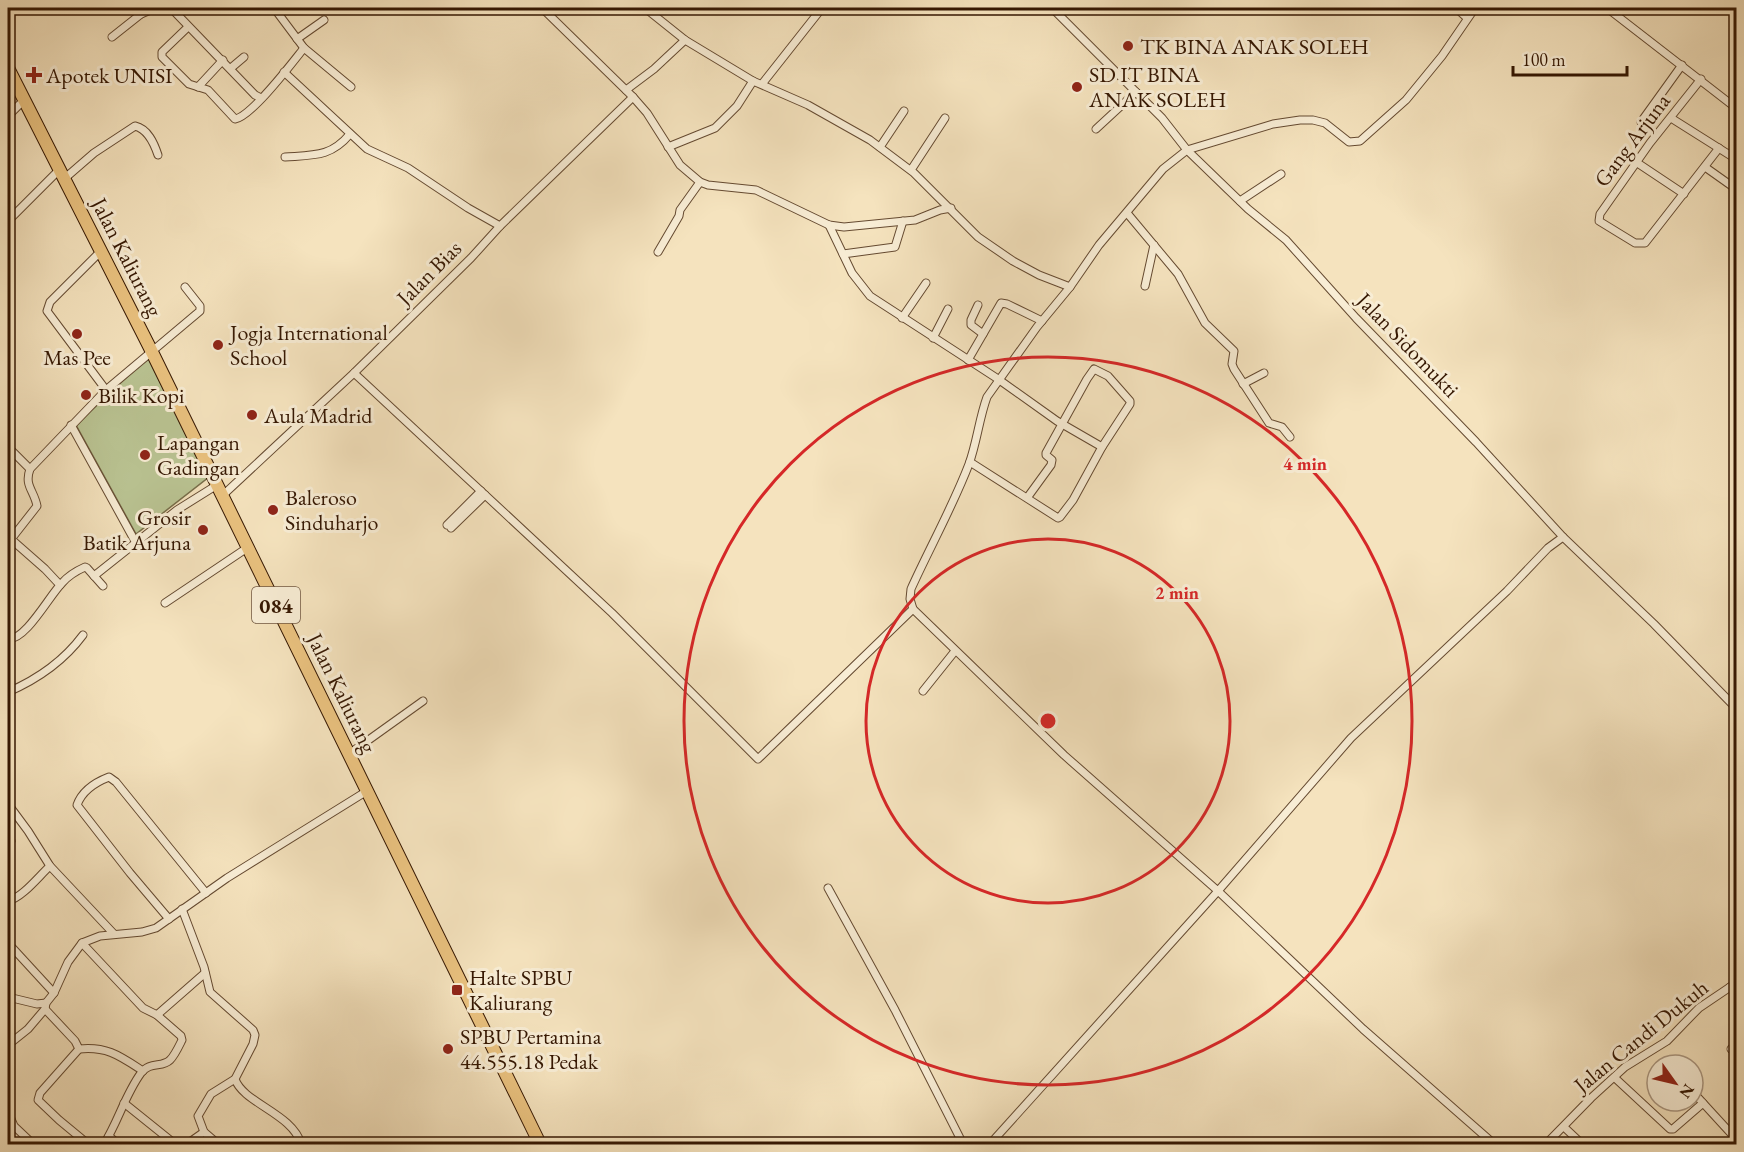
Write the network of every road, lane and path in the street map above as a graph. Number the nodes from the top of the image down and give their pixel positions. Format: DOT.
graph roads {
  1 [pos="133,8"];
  2 [pos="154,8"];
  3 [pos="171,8"];
  4 [pos="274,8"];
  5 [pos="646,8"];
  6 [pos="822,8"];
  7 [pos="1052,8"];
  8 [pos="1456,8"];
  9 [pos="1475,8"];
  10 [pos="1607,8"];
  11 [pos="545,9"];
  12 [pos="141,14"];
  13 [pos="1467,18"];
  14 [pos="324,20"];
  15 [pos="188,27"];
  16 [pos="112,37"];
  17 [pos="297,39"];
  18 [pos="685,40"];
  19 [pos="304,48"];
  20 [pos="244,57"];
  21 [pos="223,60"];
  22 [pos="1682,65"];
  23 [pos="8,68"];
  24 [pos="231,68"];
  25 [pos="284,72"];
  26 [pos="1701,79"];
  27 [pos="753,81"];
  28 [pos="762,84"];
  29 [pos="198,87"];
  30 [pos="351,87"];
  31 [pos="626,90"];
  32 [pos="1136,92"];
  33 [pos="633,97"];
  34 [pos="261,98"];
  35 [pos="23,101"];
  36 [pos="1737,108"];
  37 [pos="904,111"];
  38 [pos="8,116"];
  39 [pos="945,118"];
  40 [pos="1671,118"];
  41 [pos="1641,122"];
  42 [pos="1096,129"];
  43 [pos="350,134"];
  44 [pos="668,147"];
  45 [pos="880,147"];
  46 [pos="1719,148"];
  47 [pos="1187,150"];
  48 [pos="158,155"];
  49 [pos="285,157"];
  50 [pos="1737,159"];
  51 [pos="1636,162"];
  52 [pos="1705,167"];
  53 [pos="910,170"];
  54 [pos="1281,174"];
  55 [pos="62,175"];
  56 [pos="700,182"];
  57 [pos="1737,189"];
  58 [pos="1684,194"];
  59 [pos="1240,201"];
  60 [pos="951,208"];
  61 [pos="1127,213"];
  62 [pos="8,221"];
  63 [pos="903,221"];
  64 [pos="829,225"];
  65 [pos="500,226"];
  66 [pos="1154,245"];
  67 [pos="101,251"];
  68 [pos="658,252"];
  69 [pos="843,254"];
  70 [pos="926,283"];
  71 [pos="1145,286"];
  72 [pos="185,287"];
  73 [pos="1070,287"];
  74 [pos="978,304"];
  75 [pos="948,309"];
  76 [pos="902,318"];
  77 [pos="1042,321"];
  78 [pos="983,333"];
  79 [pos="933,338"];
  80 [pos="152,352"];
  81 [pos="968,360"];
  82 [pos="354,373"];
  83 [pos="1264,373"];
  84 [pos="998,379"];
  85 [pos="1243,384"];
  86 [pos="106,390"];
  87 [pos="1063,424"];
  88 [pos="71,425"];
  89 [pos="1290,437"];
  90 [pos="8,447"];
  91 [pos="1102,447"];
  92 [pos="970,462"];
  93 [pos="30,468"];
  94 [pos="219,490"];
  95 [pos="483,493"];
  96 [pos="1028,498"];
  97 [pos="449,526"];
  98 [pos="1563,537"];
  99 [pos="10,541"];
  100 [pos="136,543"];
  101 [pos="247,548"];
  102 [pos="94,576"];
  103 [pos="60,585"];
  104 [pos="103,586"];
  105 [pos="165,603"];
  106 [pos="913,609"];
  107 [pos="83,635"];
  108 [pos="8,639"];
  109 [pos="955,651"];
  110 [pos="923,691"];
  111 [pos="8,692"];
  112 [pos="423,701"];
  113 [pos="1737,708"];
  114 [pos="349,754"];
  115 [pos="367,791"];
  116 [pos="8,804"];
  117 [pos="8,834"];
  118 [pos="8,846"];
  119 [pos="50,866"];
  120 [pos="828,888"];
  121 [pos="1218,891"];
  122 [pos="206,893"];
  123 [pos="8,901"];
  124 [pos="182,909"];
  125 [pos="169,919"];
  126 [pos="114,934"];
  127 [pos="8,943"];
  128 [pos="82,943"];
  129 [pos="205,973"];
  130 [pos="1733,985"];
  131 [pos="54,993"];
  132 [pos="1737,994"];
  133 [pos="8,997"];
  134 [pos="46,1006"];
  135 [pos="157,1015"];
  136 [pos="8,1045"];
  137 [pos="79,1049"];
  138 [pos="142,1071"];
  139 [pos="1615,1078"];
  140 [pos="236,1079"];
  141 [pos="124,1103"];
  142 [pos="1705,1105"];
  143 [pos="1645,1106"];
  144 [pos="8,1112"];
  145 [pos="1653,1113"];
  146 [pos="1691,1113"];
  147 [pos="1564,1126"];
  148 [pos="204,1132"];
  149 [pos="109,1136"];
  150 [pos="1737,1138"];
  151 [pos="33,1144"];
  152 [pos="88,1144"];
  153 [pos="104,1144"];
  154 [pos="118,1144"];
  155 [pos="175,1144"];
  156 [pos="187,1144"];
  157 [pos="218,1144"];
  158 [pos="301,1144"];
  159 [pos="540,1144"];
  160 [pos="963,1144"];
  161 [pos="990,1144"];
  162 [pos="1494,1144"];
  163 [pos="1546,1144"];
  164 [pos="1581,1144"];
  1 -- 12 [label="street"];
  2 -- 12 [label="street"];
  3 -- 15 [label="street"];
  4 -- 17 [label="street"];
  5 -- 18 [label="street"];
  6 -- 28 [label="street"];
  7 -- 32 [label="street, Jalan Sidomukti"];
  8 -- 13 [label="street"];
  9 -- 13 [label="street"];
  10 -- 22 [label="street"];
  11 -- 31 [label="street"];
  12 -- 16 [label="street"];
  13 -- 47 [label="street"];
  14 -- 17 [label="street"];
  15 -- 21 [label="street"];
  15 -- 29 [label="street"];
  17 -- 19 [label="street"];
  18 -- 27 [label="street"];
  18 -- 31 [label="street"];
  19 -- 25 [label="street"];
  19 -- 30 [label="street"];
  20 -- 24 [label="street"];
  21 -- 24 [label="street"];
  21 -- 29 [label="street"];
  22 -- 26 [label="street"];
  22 -- 41 [label="street"];
  23 -- 35 [label="main road, Jalan Kaliurang / 084"];
  24 -- 34 [label="street"];
  25 -- 34 [label="street"];
  25 -- 43 [label="street"];
  26 -- 36 [label="street"];
  26 -- 40 [label="street, Gang Arjuna"];
  27 -- 28 [label="street"];
  27 -- 44 [label="street"];
  28 -- 45 [label="street"];
  29 -- 34 [label="street"];
  31 -- 33 [label="street"];
  32 -- 42 [label="street"];
  32 -- 47 [label="street, Jalan Sidomukti"];
  33 -- 44 [label="street"];
  33 -- 65 [label="street, Jalan Bias"];
  35 -- 38 [label="street"];
  35 -- 55 [label="main road, Jalan Kaliurang / 084"];
  37 -- 45 [label="street"];
  39 -- 53 [label="street"];
  40 -- 46 [label="street"];
  40 -- 51 [label="street, Gang Arjuna"];
  43 -- 49 [label="street"];
  43 -- 65 [label="street"];
  44 -- 56 [label="street"];
  45 -- 53 [label="street"];
  46 -- 50 [label="street"];
  46 -- 52 [label="street"];
  47 -- 59 [label="street, Jalan Sidomukti"];
  47 -- 61 [label="street"];
  48 -- 55 [label="street"];
  51 -- 58 [label="street"];
  51 -- 58 [label="street, Gang Arjuna"];
  52 -- 57 [label="street"];
  52 -- 58 [label="street"];
  53 -- 60 [label="street"];
  54 -- 59 [label="street"];
  55 -- 62 [label="street"];
  55 -- 67 [label="main road, Jalan Kaliurang / 084"];
  56 -- 64 [label="street"];
  56 -- 68 [label="street"];
  59 -- 98 [label="street, Jalan Sidomukti"];
  60 -- 63 [label="street"];
  60 -- 73 [label="street"];
  61 -- 66 [label="street"];
  61 -- 73 [label="street"];
  63 -- 64 [label="street"];
  63 -- 69 [label="street"];
  64 -- 69 [label="street"];
  65 -- 82 [label="street, Jalan Bias"];
  66 -- 71 [label="street"];
  66 -- 85 [label="street"];
  67 -- 80 [label="main road, Jalan Kaliurang / 084"];
  67 -- 86 [label="street"];
  69 -- 76 [label="street"];
  70 -- 76 [label="street"];
  72 -- 80 [label="street"];
  73 -- 77 [label="street"];
  74 -- 78 [label="street"];
  75 -- 79 [label="street"];
  76 -- 79 [label="street"];
  77 -- 78 [label="street"];
  77 -- 84 [label="street"];
  78 -- 81 [label="street"];
  79 -- 81 [label="street"];
  80 -- 86 [label="street"];
  80 -- 94 [label="main road, Jalan Kaliurang / 084"];
  81 -- 84 [label="street"];
  82 -- 94 [label="street, Jalan Bias"];
  82 -- 95 [label="street"];
  83 -- 85 [label="street"];
  84 -- 87 [label="street"];
  84 -- 92 [label="street"];
  85 -- 89 [label="street"];
  86 -- 88 [label="street"];
  87 -- 91 [label="street"];
  87 -- 91 [label="street"];
  87 -- 96 [label="street"];
  88 -- 93 [label="street"];
  88 -- 100 [label="street"];
  90 -- 93 [label="street"];
  91 -- 96 [label="street"];
  92 -- 96 [label="street"];
  92 -- 106 [label="street"];
  93 -- 99 [label="street"];
  94 -- 100 [label="street, Jalan Bias"];
  94 -- 101 [label="main road, Jalan Kaliurang / 084"];
  95 -- 97 [label="street"];
  95 -- 106 [label="street"];
  98 -- 113 [label="street, Jalan Sidomukti"];
  98 -- 121 [label="street"];
  99 -- 103 [label="street"];
  100 -- 102 [label="street, Jalan Bias"];
  101 -- 105 [label="street"];
  101 -- 114 [label="main road, Jalan Kaliurang / 084"];
  102 -- 103 [label="street"];
  102 -- 104 [label="street"];
  103 -- 108 [label="street"];
  106 -- 109 [label="street"];
  107 -- 111 [label="street"];
  109 -- 110 [label="street"];
  109 -- 121 [label="street"];
  112 -- 114 [label="street"];
  114 -- 115 [label="main road, Jalan Kaliurang / 084"];
  115 -- 122 [label="street"];
  115 -- 159 [label="main road, Jalan Kaliurang / 084"];
  116 -- 119 [label="street"];
  117 -- 118 [label="street"];
  119 -- 123 [label="street"];
  119 -- 126 [label="street"];
  120 -- 160 [label="street"];
  121 -- 161 [label="street"];
  121 -- 162 [label="street"];
  122 -- 124 [label="street"];
  122 -- 125 [label="street"];
  124 -- 125 [label="street"];
  124 -- 129 [label="street"];
  125 -- 126 [label="street"];
  126 -- 128 [label="street"];
  127 -- 131 [label="street"];
  128 -- 131 [label="street"];
  128 -- 135 [label="street"];
  129 -- 135 [label="street"];
  129 -- 140 [label="street"];
  130 -- 132 [label="street"];
  130 -- 139 [label="street, Jalan Candi Dukuh"];
  131 -- 134 [label="street"];
  133 -- 134 [label="street"];
  134 -- 136 [label="street"];
  134 -- 137 [label="street"];
  135 -- 138 [label="street"];
  137 -- 138 [label="street"];
  137 -- 152 [label="street"];
  138 -- 141 [label="street"];
  139 -- 143 [label="street"];
  139 -- 147 [label="street, Jalan Candi Dukuh"];
  140 -- 148 [label="street"];
  140 -- 158 [label="street"];
  141 -- 149 [label="street"];
  141 -- 155 [label="street"];
  142 -- 150 [label="street"];
  144 -- 151 [label="street"];
  145 -- 146 [label="street"];
  147 -- 163 [label="street, Jalan Candi Dukuh"];
  147 -- 164 [label="street"];
  148 -- 156 [label="street"];
  148 -- 157 [label="street"];
  149 -- 153 [label="street"];
  149 -- 154 [label="street"];
}
